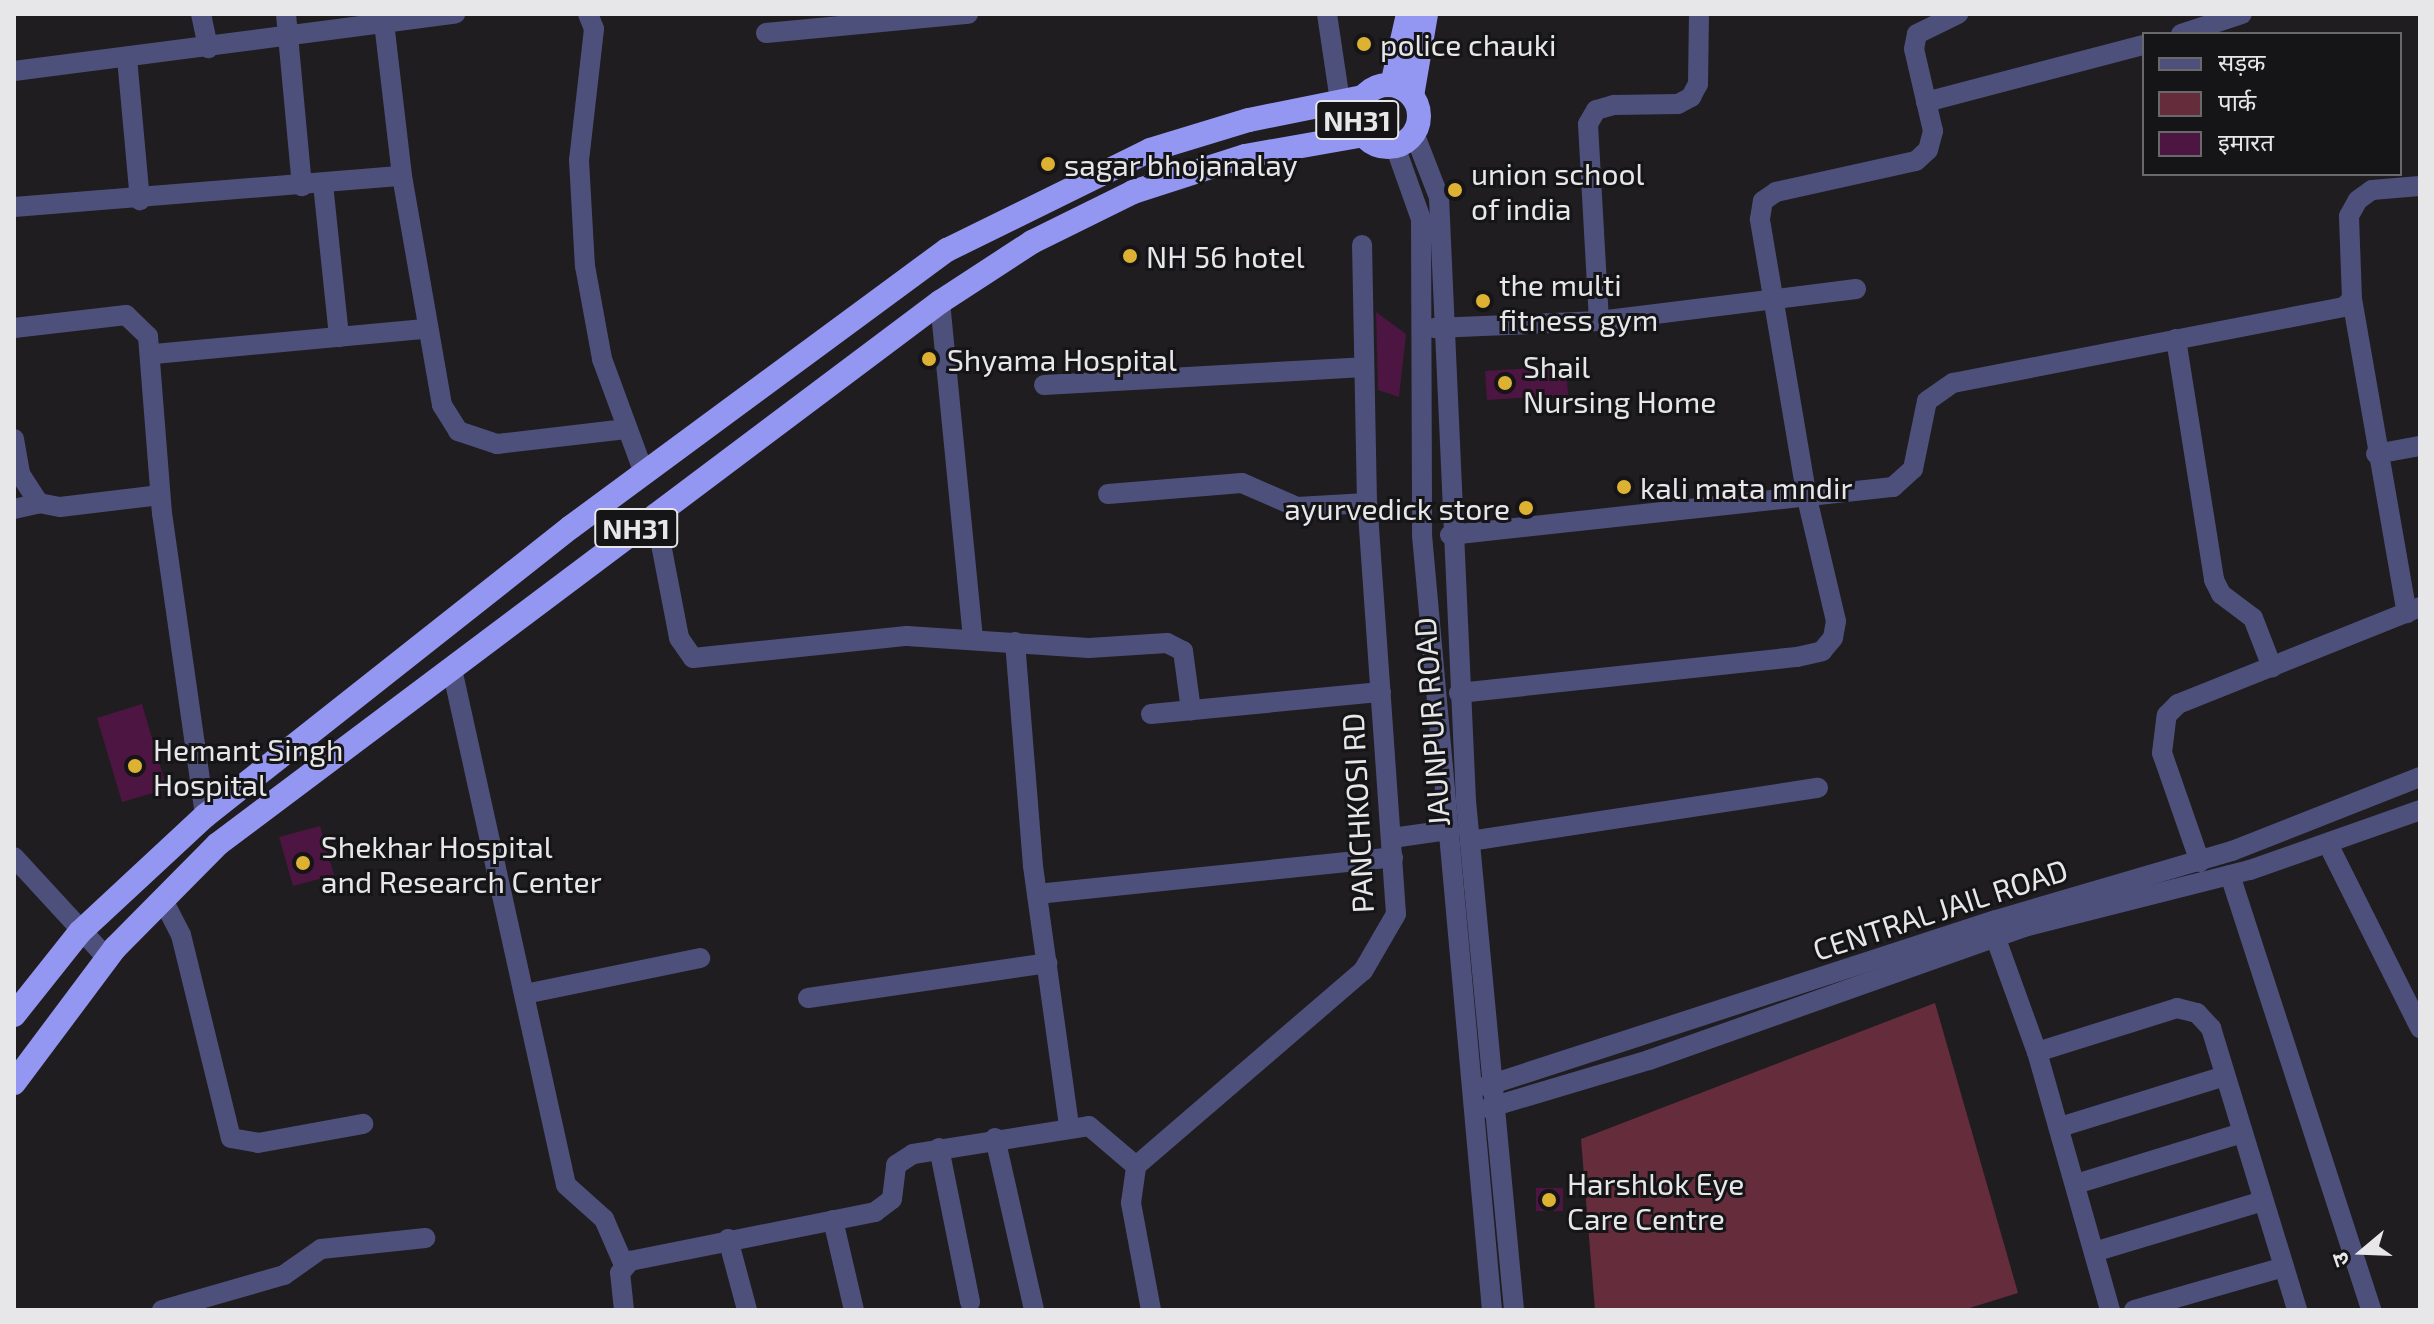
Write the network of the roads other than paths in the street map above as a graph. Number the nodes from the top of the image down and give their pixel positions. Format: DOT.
graph roads {
  1 [pos="201,14"];
  2 [pos="286,14"];
  3 [pos="455,14"];
  4 [pos="588,14"];
  5 [pos="968,14"];
  6 [pos="1327,14"];
  7 [pos="1408,14"];
  8 [pos="1426,14"];
  9 [pos="1699,14"];
  10 [pos="1958,14"];
  11 [pos="2242,14"];
  12 [pos="914,17"];
  13 [pos="858,19"];
  14 [pos="384,20"];
  15 [pos="2187,32"];
  16 [pos="766,33"];
  17 [pos="291,35"];
  18 [pos="2142,46"];
  19 [pos="208,48"];
  20 [pos="127,58"];
  21 [pos="14,71"];
  22 [pos="1402,90"];
  23 [pos="1352,99"];
  24 [pos="1926,102"];
  25 [pos="1364,135"];
  26 [pos="1404,139"];
  27 [pos="402,176"];
  28 [pos="323,184"];
  29 [pos="302,186"];
  30 [pos="2420,186"];
  31 [pos="140,200"];
  32 [pos="14,207"];
  33 [pos="1362,245"];
  34 [pos="1856,289"];
  35 [pos="2352,299"];
  36 [pos="940,302"];
  37 [pos="1776,302"];
  38 [pos="1599,321"];
  39 [pos="1424,327"];
  40 [pos="14,328"];
  41 [pos="425,329"];
  42 [pos="1445,329"];
  43 [pos="339,337"];
  44 [pos="2176,339"];
  45 [pos="154,354"];
  46 [pos="1363,367"];
  47 [pos="1044,385"];
  48 [pos="626,429"];
  49 [pos="14,439"];
  50 [pos="2420,446"];
  51 [pos="2376,454"];
  52 [pos="644,473"];
  53 [pos="1108,494"];
  54 [pos="160,495"];
  55 [pos="1807,498"];
  56 [pos="39,503"];
  57 [pos="1367,503"];
  58 [pos="14,509"];
  59 [pos="655,513"];
  60 [pos="1450,535"];
  61 [pos="2414,610"];
  62 [pos="973,638"];
  63 [pos="1015,642"];
  64 [pos="2272,667"];
  65 [pos="452,669"];
  66 [pos="1381,692"];
  67 [pos="1459,693"];
  68 [pos="1191,710"];
  69 [pos="1151,714"];
  70 [pos="2420,777"];
  71 [pos="1818,788"];
  72 [pos="2420,810"];
  73 [pos="205,816"];
  74 [pos="1449,830"];
  75 [pos="1470,841"];
  76 [pos="2328,844"];
  77 [pos="1393,847"];
  78 [pos="14,857"];
  79 [pos="2200,862"];
  80 [pos="2230,875"];
  81 [pos="1037,894"];
  82 [pos="162,898"];
  83 [pos="1992,930"];
  84 [pos="80,932"];
  85 [pos="107,958"];
  86 [pos="700,958"];
  87 [pos="1047,963"];
  88 [pos="1868,972"];
  89 [pos="525,994"];
  90 [pos="808,998"];
  91 [pos="14,1015"];
  92 [pos="2420,1028"];
  93 [pos="2037,1052"];
  94 [pos="2225,1076"];
  95 [pos="14,1083"];
  96 [pos="1496,1084"];
  97 [pos="1475,1090"];
  98 [pos="1498,1106"];
  99 [pos="1476,1111"];
  100 [pos="363,1124"];
  101 [pos="1069,1125"];
  102 [pos="2060,1127"];
  103 [pos="2242,1133"];
  104 [pos="995,1138"];
  105 [pos="939,1148"];
  106 [pos="1136,1166"];
  107 [pos="2076,1184"];
  108 [pos="2263,1201"];
  109 [pos="833,1220"];
  110 [pos="425,1238"];
  111 [pos="728,1239"];
  112 [pos="2094,1252"];
  113 [pos="624,1265"];
  114 [pos="2284,1267"];
  115 [pos="970,1302"];
  116 [pos="162,1310"];
  117 [pos="624,1310"];
  118 [pos="747,1310"];
  119 [pos="854,1310"];
  120 [pos="1034,1310"];
  121 [pos="1151,1310"];
  122 [pos="1492,1310"];
  123 [pos="1514,1310"];
  124 [pos="2110,1310"];
  125 [pos="2134,1310"];
  126 [pos="2297,1310"];
  127 [pos="2371,1310"];
  1 -- 19 [label="street"];
  2 -- 17 [label="street"];
  3 -- 14 [label="street"];
  4 -- 48 [label="street"];
  5 -- 12 [label="street"];
  6 -- 23 [label="street"];
  7 -- 22 [label="highway, NH31"];
  8 -- 22 [label="highway, NH31"];
  9 -- 38 [label="street"];
  10 -- 24 [label="street"];
  11 -- 15 [label="street"];
  12 -- 13 [label="street"];
  13 -- 16 [label="street"];
  14 -- 17 [label="street"];
  14 -- 27 [label="street"];
  17 -- 19 [label="street"];
  17 -- 29 [label="street"];
  18 -- 24 [label="street"];
  19 -- 20 [label="street"];
  20 -- 21 [label="street"];
  20 -- 31 [label="street"];
  22 -- 23 [label="highway, NH31"];
  22 -- 26 [label="highway, NH31"];
  23 -- 25 [label="highway, NH31"];
  23 -- 52 [label="highway, NH31"];
  24 -- 37 [label="street"];
  25 -- 26 [label="highway, NH31"];
  25 -- 36 [label="highway, NH31"];
  26 -- 39 [label="street, JAUNPUR ROAD"];
  26 -- 42 [label="street, JAUNPUR ROAD"];
  27 -- 28 [label="street"];
  27 -- 41 [label="street"];
  28 -- 29 [label="street"];
  28 -- 43 [label="street"];
  29 -- 31 [label="street"];
  30 -- 35 [label="street"];
  31 -- 32 [label="street"];
  33 -- 46 [label="street, PANCHKOSI RD"];
  34 -- 37 [label="street"];
  35 -- 44 [label="street"];
  35 -- 51 [label="street"];
  36 -- 59 [label="highway, NH31"];
  36 -- 62 [label="street"];
  37 -- 38 [label="street"];
  37 -- 55 [label="street"];
  38 -- 42 [label="street"];
  39 -- 42 [label="street"];
  39 -- 74 [label="street, JAUNPUR ROAD"];
  40 -- 45 [label="street"];
  41 -- 43 [label="street"];
  41 -- 48 [label="street"];
  42 -- 60 [label="street, JAUNPUR ROAD"];
  43 -- 45 [label="street"];
  44 -- 55 [label="street"];
  44 -- 64 [label="street"];
  45 -- 54 [label="street"];
  46 -- 47 [label="street"];
  46 -- 57 [label="street, PANCHKOSI RD"];
  48 -- 52 [label="street"];
  49 -- 56 [label="street"];
  50 -- 51 [label="street"];
  51 -- 61 [label="street"];
  52 -- 73 [label="highway, NH31"];
  53 -- 57 [label="street"];
  54 -- 56 [label="street"];
  54 -- 73 [label="street"];
  55 -- 60 [label="street"];
  55 -- 67 [label="street"];
  56 -- 58 [label="street"];
  57 -- 66 [label="street, PANCHKOSI RD"];
  59 -- 62 [label="street"];
  59 -- 65 [label="highway, NH31"];
  60 -- 67 [label="street, JAUNPUR ROAD"];
  61 -- 64 [label="street"];
  62 -- 63 [label="street"];
  63 -- 68 [label="street"];
  63 -- 81 [label="street"];
  64 -- 79 [label="street"];
  65 -- 82 [label="highway, NH31"];
  65 -- 89 [label="street"];
  66 -- 68 [label="street"];
  66 -- 77 [label="street, PANCHKOSI RD"];
  67 -- 75 [label="street, JAUNPUR ROAD"];
  68 -- 69 [label="street"];
  70 -- 79 [label="street, CENTRAL JAIL ROAD"];
  71 -- 75 [label="street"];
  72 -- 76 [label="street"];
  73 -- 84 [label="highway, NH31"];
  74 -- 77 [label="street"];
  74 -- 97 [label="street, JAUNPUR ROAD"];
  75 -- 96 [label="street, JAUNPUR ROAD"];
  76 -- 80 [label="street"];
  76 -- 92 [label="street"];
  77 -- 81 [label="street"];
  77 -- 106 [label="street, PANCHKOSI RD"];
  78 -- 84 [label="street"];
  79 -- 83 [label="street, CENTRAL JAIL ROAD"];
  80 -- 83 [label="street"];
  80 -- 127 [label="street"];
  81 -- 87 [label="street"];
  82 -- 85 [label="highway, NH31"];
  82 -- 100 [label="street"];
  83 -- 88 [label="street, CENTRAL JAIL ROAD"];
  83 -- 93 [label="street"];
  84 -- 85 [label="street"];
  84 -- 91 [label="highway, NH31"];
  85 -- 95 [label="highway, NH31"];
  86 -- 89 [label="street"];
  87 -- 90 [label="street"];
  87 -- 101 [label="street"];
  88 -- 96 [label="street, CENTRAL JAIL ROAD"];
  88 -- 98 [label="street"];
  89 -- 113 [label="street"];
  93 -- 94 [label="street"];
  93 -- 102 [label="street"];
  94 -- 102 [label="street"];
  94 -- 103 [label="street"];
  96 -- 97 [label="street, CENTRAL JAIL ROAD"];
  96 -- 98 [label="street, JAUNPUR ROAD"];
  97 -- 99 [label="street, JAUNPUR ROAD"];
  98 -- 99 [label="street"];
  98 -- 123 [label="street, JAUNPUR ROAD"];
  99 -- 122 [label="street, JAUNPUR ROAD"];
  101 -- 104 [label="street"];
  101 -- 106 [label="street"];
  102 -- 107 [label="street"];
  103 -- 107 [label="street"];
  103 -- 108 [label="street"];
  104 -- 105 [label="street"];
  104 -- 120 [label="street"];
  105 -- 109 [label="street"];
  105 -- 115 [label="street"];
  106 -- 121 [label="street"];
  107 -- 112 [label="street"];
  108 -- 112 [label="street"];
  108 -- 114 [label="street"];
  109 -- 111 [label="street"];
  109 -- 119 [label="street"];
  110 -- 116 [label="street"];
  111 -- 113 [label="street"];
  111 -- 118 [label="street"];
  112 -- 124 [label="street"];
  113 -- 117 [label="street"];
  114 -- 125 [label="street"];
  114 -- 126 [label="street"];
}
